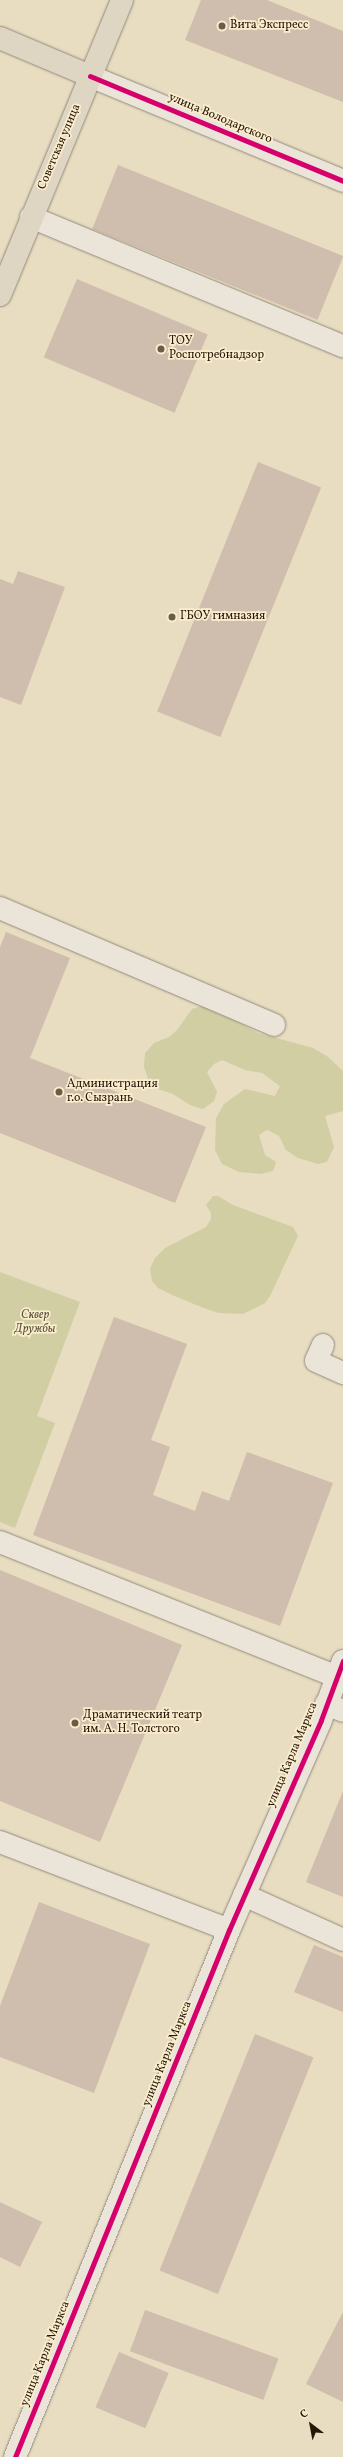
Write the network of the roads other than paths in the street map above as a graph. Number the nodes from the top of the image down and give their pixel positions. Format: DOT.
graph roads {
  1 [pos="122,0"];
  2 [pos="0,38"];
  3 [pos="90,76"];
  4 [pos="343,181"];
  5 [pos="31,218"];
  6 [pos="0,295"];
  7 [pos="343,346"];
  8 [pos="0,908"];
  9 [pos="274,1025"];
  10 [pos="323,1345"];
  11 [pos="343,1373"];
  12 [pos="0,1542"];
  13 [pos="340,1669"];
  14 [pos="335,1708"];
  15 [pos="0,1842"];
  16 [pos="244,1895"];
  17 [pos="230,1930"];
  18 [pos="343,1940"];
  19 [pos="15,2457"];
  1 -- 3 [label="main road, Советская улица"];
  2 -- 3 [label="main road, улица Володарского"];
  3 -- 4 [label="street, улица Володарского"];
  3 -- 5 [label="main road, Советская улица"];
  5 -- 6 [label="main road, Советская улица"];
  5 -- 7 [label="street"];
  8 -- 9 [label="street"];
  10 -- 11 [label="street"];
  12 -- 13 [label="street"];
  13 -- 14 [label="street, улица Карла Маркса"];
  14 -- 16 [label="street, улица Карла Маркса"];
  15 -- 17 [label="street"];
  16 -- 17 [label="street, улица Карла Маркса"];
  16 -- 18 [label="street"];
  17 -- 19 [label="street, улица Карла Маркса"];
}
